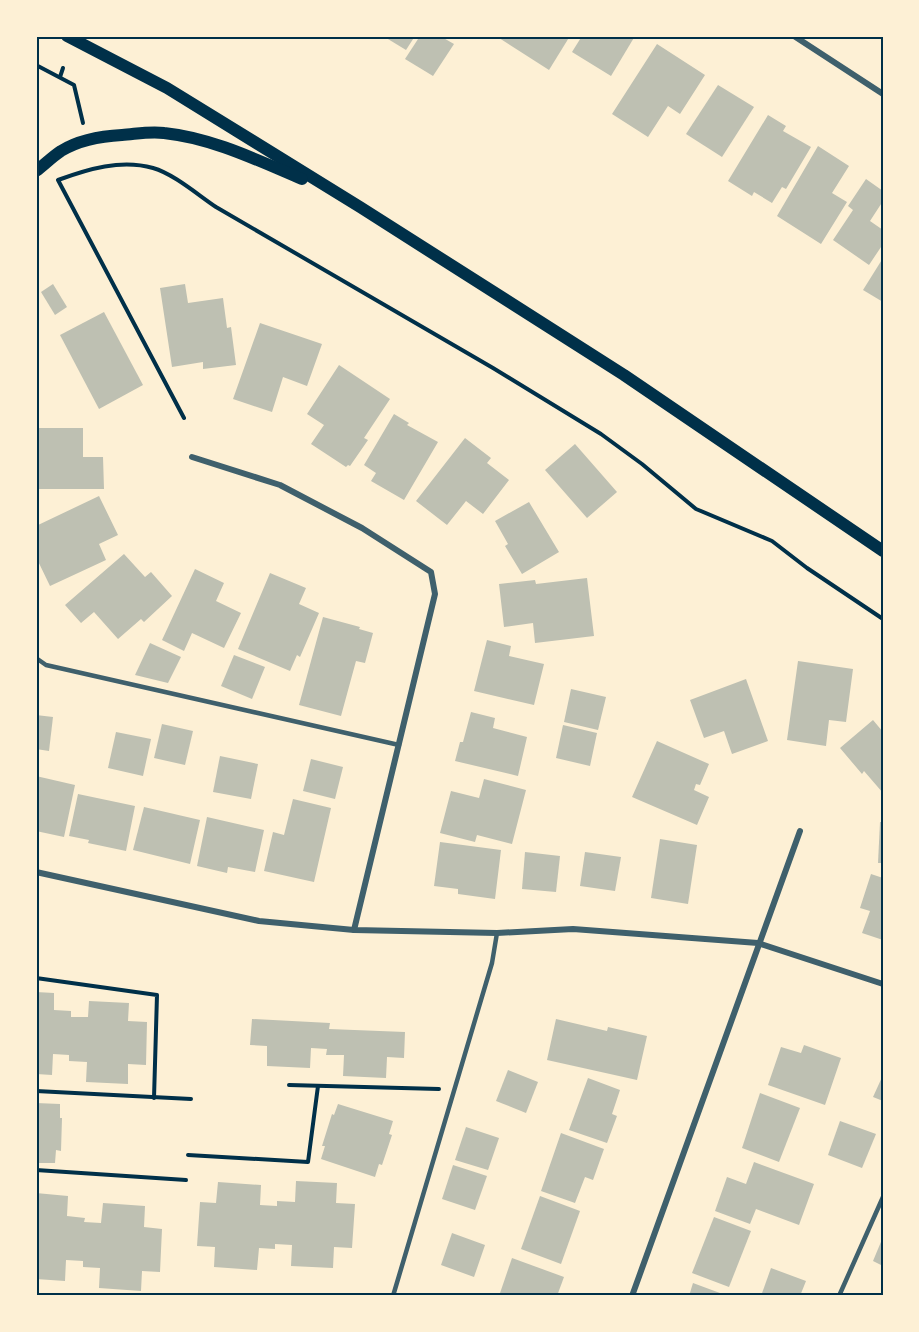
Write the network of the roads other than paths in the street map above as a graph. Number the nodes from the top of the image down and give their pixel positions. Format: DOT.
graph roads {
  1 [pos="67,36"];
  2 [pos="794,36"];
  3 [pos="883,94"];
  4 [pos="36,171"];
  5 [pos="342,197"];
  6 [pos="192,457"];
  7 [pos="883,551"];
  8 [pos="36,658"];
  9 [pos="399,745"];
  10 [pos="800,831"];
  11 [pos="36,872"];
  12 [pos="354,930"];
  13 [pos="497,933"];
  14 [pos="758,943"];
  15 [pos="883,984"];
  16 [pos="883,1197"];
  17 [pos="393,1296"];
  18 [pos="632,1296"];
  19 [pos="839,1296"];
  1 -- 5 [label="main road"];
  2 -- 3 [label="street"];
  4 -- 5 [label="main road"];
  5 -- 7 [label="main road"];
  6 -- 9 [label="street"];
  8 -- 9 [label="lane"];
  9 -- 12 [label="street"];
  10 -- 14 [label="street"];
  11 -- 12 [label="street"];
  12 -- 13 [label="street"];
  13 -- 14 [label="street"];
  13 -- 17 [label="lane"];
  14 -- 15 [label="street"];
  14 -- 18 [label="street"];
  16 -- 19 [label="lane"];
}
